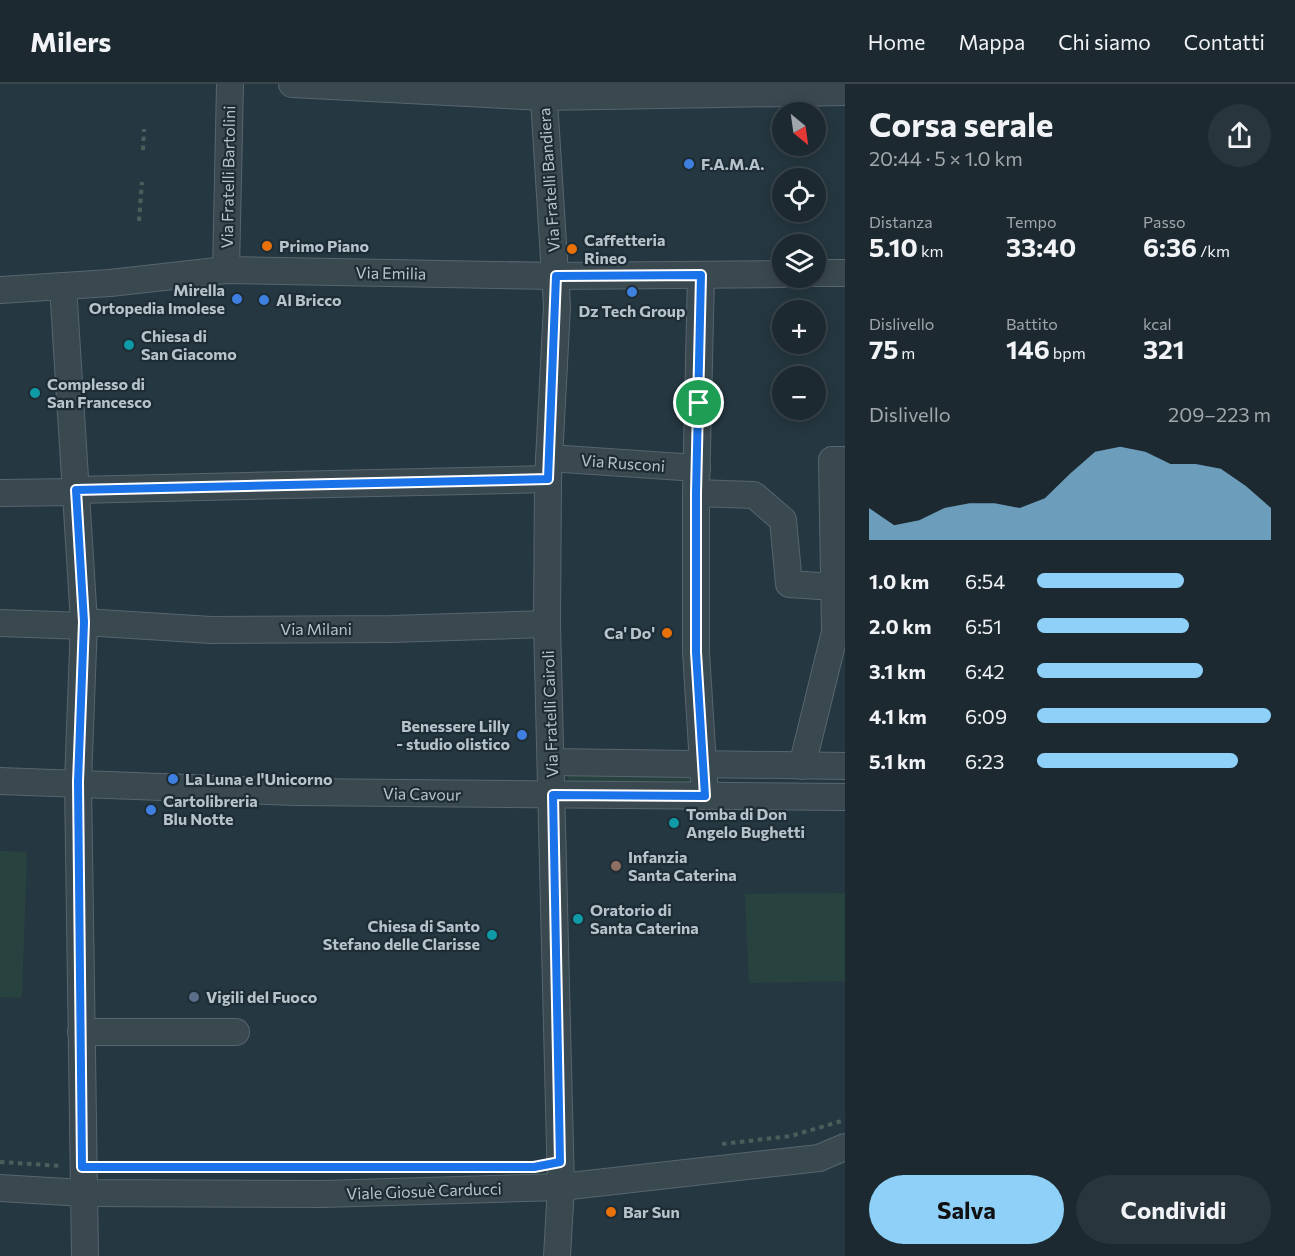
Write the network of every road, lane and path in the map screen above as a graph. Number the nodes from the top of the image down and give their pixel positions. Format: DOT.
graph roads {
  1 [pos="230,84"];
  2 [pos="292,84"];
  3 [pos="543,90"];
  4 [pos="845,92"];
  5 [pos="144,129"];
  6 [pos="143,150"];
  7 [pos="142,182"];
  8 [pos="139,221"];
  9 [pos="226,270"];
  10 [pos="826,273"];
  11 [pos="845,273"];
  12 [pos="772,274"];
  13 [pos="701,275"];
  14 [pos="556,276"];
  15 [pos="63,286"];
  16 [pos="0,290"];
  17 [pos="845,460"];
  18 [pos="697,468"];
  19 [pos="549,469"];
  20 [pos="76,491"];
  21 [pos="696,493"];
  22 [pos="0,494"];
  23 [pos="835,587"];
  24 [pos="0,623"];
  25 [pos="84,624"];
  26 [pos="547,624"];
  27 [pos="551,762"];
  28 [pos="705,764"];
  29 [pos="802,766"];
  30 [pos="845,766"];
  31 [pos="0,781"];
  32 [pos="78,782"];
  33 [pos="553,795"];
  34 [pos="705,796"];
  35 [pos="845,797"];
  36 [pos="81,1032"];
  37 [pos="236,1032"];
  38 [pos="845,1120"];
  39 [pos="721,1144"];
  40 [pos="845,1147"];
  41 [pos="819,1158"];
  42 [pos="0,1162"];
  43 [pos="450,1166"];
  44 [pos="82,1167"];
  45 [pos="845,1167"];
  46 [pos="561,1187"];
  47 [pos="0,1188"];
  48 [pos="83,1193"];
  49 [pos="85,1256"];
  50 [pos="557,1256"];
  1 -- 9 [label="street, Via Fratelli Bartolini"];
  2 -- 3 [label="street"];
  3 -- 4 [label="street"];
  3 -- 14 [label="street, Via Fratelli Bandiera"];
  5 -- 6 [label="path"];
  7 -- 8 [label="path"];
  9 -- 14 [label="street, Via Emilia"];
  9 -- 15 [label="street, Via Emilia"];
  10 -- 11 [label="street"];
  12 -- 13 [label="street, Via Emilia"];
  13 -- 14 [label="street, Via Emilia"];
  13 -- 18 [label="street"];
  14 -- 19 [label="street, Via Fratelli Cairoli"];
  15 -- 16 [label="street, Via Emilia"];
  15 -- 20 [label="street"];
  17 -- 23 [label="street"];
  18 -- 19 [label="street, Via Rusconi"];
  18 -- 21 [label="street"];
  19 -- 20 [label="street, Via Rusconi"];
  19 -- 26 [label="street, Via Fratelli Cairoli"];
  20 -- 22 [label="street, Via Rusconi"];
  20 -- 25 [label="street"];
  21 -- 23 [label="street"];
  21 -- 28 [label="street"];
  23 -- 29 [label="street"];
  24 -- 25 [label="street, Via Milani"];
  25 -- 26 [label="street, Via Milani"];
  25 -- 32 [label="street"];
  26 -- 27 [label="street, Via Fratelli Cairoli"];
  27 -- 28 [label="street"];
  27 -- 33 [label="street, Via Fratelli Cairoli"];
  28 -- 29 [label="street"];
  28 -- 34 [label="street"];
  29 -- 30 [label="street"];
  31 -- 32 [label="street, Via Cavour"];
  32 -- 33 [label="street, Via Cavour"];
  32 -- 36 [label="street"];
  33 -- 34 [label="street, Via Cavour"];
  33 -- 46 [label="street, Via Fratelli Cairoli"];
  34 -- 35 [label="street, Via Cavour"];
  36 -- 37 [label="street"];
  36 -- 44 [label="street"];
  38 -- 39 [label="path"];
  40 -- 41 [label="street, Viale Giosuè Carducci"];
  41 -- 45 [label="street"];
  41 -- 46 [label="street, Viale Giosuè Carducci"];
  42 -- 44 [label="path"];
  43 -- 44 [label="path"];
  44 -- 48 [label="street"];
  46 -- 48 [label="street, Viale Giosuè Carducci"];
  46 -- 50 [label="street, Via Fratelli Cairoli"];
  47 -- 48 [label="street, Viale Giosuè Carducci"];
  48 -- 49 [label="street"];
}
